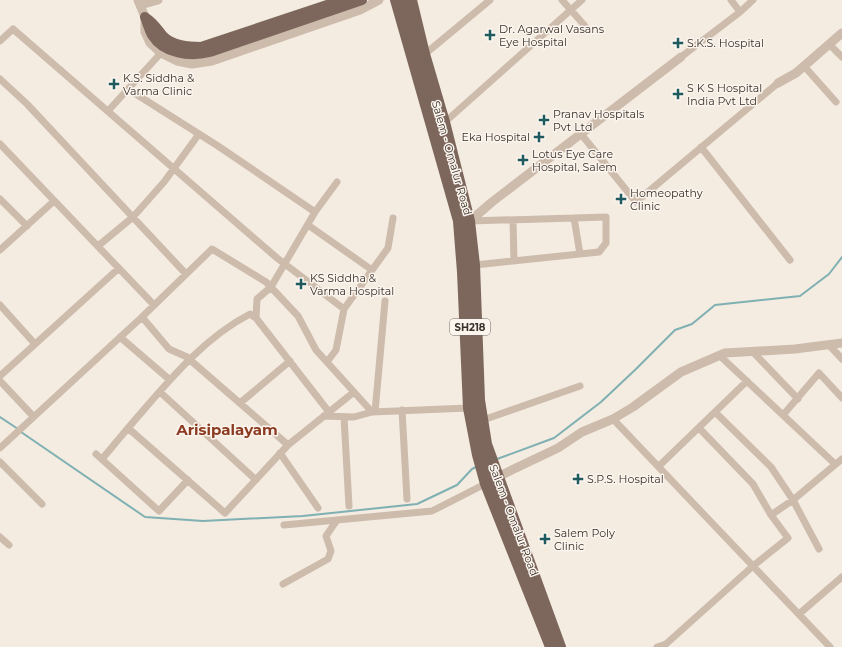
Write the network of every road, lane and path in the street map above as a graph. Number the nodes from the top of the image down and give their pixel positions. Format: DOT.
graph roads {
  1 [pos="158,0"];
  2 [pos="342,0"];
  3 [pos="362,0"];
  4 [pos="379,0"];
  5 [pos="395,0"];
  6 [pos="404,0"];
  7 [pos="412,0"];
  8 [pos="490,0"];
  9 [pos="562,0"];
  10 [pos="582,0"];
  11 [pos="731,0"];
  12 [pos="753,0"];
  13 [pos="139,3"];
  14 [pos="571,10"];
  15 [pos="740,12"];
  16 [pos="145,17"];
  17 [pos="585,26"];
  18 [pos="156,33"];
  19 [pos="842,33"];
  20 [pos="0,41"];
  21 [pos="829,44"];
  22 [pos="161,53"];
  23 [pos="425,54"];
  24 [pos="681,57"];
  25 [pos="842,57"];
  26 [pos="804,66"];
  27 [pos="0,79"];
  28 [pos="778,83"];
  29 [pos="128,89"];
  30 [pos="836,102"];
  31 [pos="108,111"];
  32 [pos="445,122"];
  33 [pos="199,134"];
  34 [pos="581,134"];
  35 [pos="0,144"];
  36 [pos="701,147"];
  37 [pos="174,168"];
  38 [pos="337,182"];
  39 [pos="0,199"];
  40 [pos="54,201"];
  41 [pos="315,212"];
  42 [pos="133,217"];
  43 [pos="393,218"];
  44 [pos="574,218"];
  45 [pos="470,220"];
  46 [pos="513,220"];
  47 [pos="458,221"];
  48 [pos="308,225"];
  49 [pos="26,226"];
  50 [pos="98,246"];
  51 [pos="0,250"];
  52 [pos="580,254"];
  53 [pos="514,260"];
  54 [pos="790,260"];
  55 [pos="285,264"];
  56 [pos="475,265"];
  57 [pos="119,268"];
  58 [pos="372,270"];
  59 [pos="186,274"];
  60 [pos="271,287"];
  61 [pos="385,301"];
  62 [pos="0,305"];
  63 [pos="154,305"];
  64 [pos="344,309"];
  65 [pos="142,317"];
  66 [pos="256,318"];
  67 [pos="120,337"];
  68 [pos="842,343"];
  69 [pos="35,344"];
  70 [pos="828,345"];
  71 [pos="753,352"];
  72 [pos="719,355"];
  73 [pos="189,359"];
  74 [pos="842,359"];
  75 [pos="290,361"];
  76 [pos="327,362"];
  77 [pos="0,376"];
  78 [pos="170,380"];
  79 [pos="747,381"];
  80 [pos="0,382"];
  81 [pos="580,386"];
  82 [pos="160,392"];
  83 [pos="354,392"];
  84 [pos="842,398"];
  85 [pos="798,399"];
  86 [pos="240,404"];
  87 [pos="468,408"];
  88 [pos="402,410"];
  89 [pos="373,412"];
  90 [pos="715,412"];
  91 [pos="326,414"];
  92 [pos="783,415"];
  93 [pos="33,416"];
  94 [pos="344,417"];
  95 [pos="613,419"];
  96 [pos="483,420"];
  97 [pos="128,428"];
  98 [pos="699,428"];
  99 [pos="288,445"];
  100 [pos="0,448"];
  101 [pos="280,453"];
  102 [pos="842,459"];
  103 [pos="0,462"];
  104 [pos="835,464"];
  105 [pos="659,466"];
  106 [pos="498,476"];
  107 [pos="188,480"];
  108 [pos="256,480"];
  109 [pos="485,484"];
  110 [pos="407,499"];
  111 [pos="793,500"];
  112 [pos="42,504"];
  113 [pos="349,506"];
  114 [pos="318,508"];
  115 [pos="771,515"];
  116 [pos="337,520"];
  117 [pos="284,524"];
  118 [pos="0,537"];
  119 [pos="9,545"];
  120 [pos="819,549"];
  121 [pos="753,566"];
  122 [pos="842,577"];
  123 [pos="283,584"];
  124 [pos="799,614"];
  125 [pos="550,647"];
  126 [pos="556,647"];
  127 [pos="561,647"];
  128 [pos="656,647"];
  129 [pos="830,647"];
  1 -- 13 [label="street"];
  2 -- 18 [label="main road"];
  3 -- 18 [label="main road"];
  4 -- 22 [label="street"];
  5 -- 47 [label="main road, Salem - Omalur Road / SH218"];
  6 -- 126 [label="main road, SH218, bridge"];
  7 -- 23 [label="main road"];
  8 -- 23 [label="street"];
  9 -- 14 [label="street"];
  10 -- 14 [label="street"];
  11 -- 15 [label="street"];
  12 -- 15 [label="street"];
  13 -- 16 [label="street"];
  14 -- 17 [label="street"];
  14 -- 32 [label="street"];
  15 -- 24 [label="street"];
  16 -- 18 [label="main road"];
  16 -- 22 [label="street"];
  19 -- 21 [label="street"];
  20 -- 31 [label="street"];
  21 -- 25 [label="street"];
  21 -- 26 [label="street"];
  22 -- 29 [label="street"];
  23 -- 32 [label="main road"];
  24 -- 34 [label="street"];
  26 -- 28 [label="street"];
  26 -- 30 [label="street"];
  27 -- 42 [label="street"];
  28 -- 36 [label="street"];
  29 -- 31 [label="street"];
  29 -- 33 [label="street"];
  31 -- 37 [label="street"];
  32 -- 45 [label="main road"];
  33 -- 37 [label="street"];
  33 -- 41 [label="street"];
  34 -- 36 [label="street"];
  34 -- 45 [label="street"];
  35 -- 40 [label="street"];
  36 -- 54 [label="street"];
  37 -- 42 [label="street"];
  37 -- 55 [label="street"];
  38 -- 41 [label="street"];
  39 -- 49 [label="street"];
  40 -- 49 [label="street"];
  40 -- 50 [label="street"];
  41 -- 48 [label="street"];
  42 -- 50 [label="street"];
  42 -- 59 [label="street"];
  43 -- 58 [label="street"];
  44 -- 46 [label="street"];
  44 -- 52 [label="street"];
  44 -- 52 [label="street"];
  45 -- 46 [label="street"];
  45 -- 47 [label="street"];
  45 -- 56 [label="main road"];
  46 -- 53 [label="street"];
  47 -- 87 [label="main road, Salem - Omalur Road / SH218"];
  48 -- 55 [label="street"];
  48 -- 58 [label="street"];
  49 -- 51 [label="street"];
  50 -- 57 [label="street"];
  52 -- 53 [label="street"];
  53 -- 56 [label="street"];
  55 -- 60 [label="street"];
  55 -- 64 [label="street"];
  56 -- 96 [label="main road"];
  57 -- 63 [label="street"];
  57 -- 69 [label="street"];
  58 -- 64 [label="street"];
  59 -- 60 [label="street"];
  59 -- 63 [label="street"];
  60 -- 66 [label="street"];
  60 -- 76 [label="street"];
  61 -- 89 [label="street"];
  62 -- 69 [label="street"];
  63 -- 65 [label="street"];
  64 -- 76 [label="street"];
  65 -- 67 [label="street"];
  65 -- 73 [label="street"];
  66 -- 73 [label="street"];
  66 -- 75 [label="street"];
  67 -- 78 [label="street"];
  67 -- 93 [label="street"];
  68 -- 70 [label="street"];
  69 -- 77 [label="street"];
  70 -- 71 [label="street"];
  70 -- 74 [label="street"];
  71 -- 72 [label="street"];
  71 -- 85 [label="street"];
  72 -- 79 [label="street"];
  72 -- 95 [label="street"];
  73 -- 78 [label="street"];
  73 -- 86 [label="street"];
  75 -- 86 [label="street"];
  75 -- 91 [label="street"];
  76 -- 83 [label="street"];
  78 -- 82 [label="street"];
  79 -- 90 [label="street"];
  79 -- 92 [label="street"];
  80 -- 93 [label="street"];
  81 -- 96 [label="street"];
  82 -- 97 [label="street"];
  82 -- 108 [label="street"];
  83 -- 89 [label="street"];
  83 -- 91 [label="street"];
  84 -- 85 [label="street"];
  85 -- 92 [label="street"];
  86 -- 99 [label="street"];
  87 -- 88 [label="street"];
  87 -- 109 [label="main road, Salem - Omalur Road / SH218"];
  88 -- 89 [label="street"];
  88 -- 110 [label="street"];
  89 -- 94 [label="street"];
  90 -- 98 [label="street"];
  90 -- 111 [label="street"];
  91 -- 94 [label="street"];
  91 -- 99 [label="street"];
  92 -- 104 [label="street"];
  93 -- 100 [label="street"];
  94 -- 113 [label="street"];
  95 -- 105 [label="street"];
  95 -- 106 [label="street"];
  96 -- 106 [label="main road"];
  97 -- 107 [label="street"];
  97 -- 107 [label="street"];
  98 -- 105 [label="street"];
  98 -- 115 [label="street"];
  99 -- 101 [label="street"];
  101 -- 108 [label="street"];
  101 -- 114 [label="street"];
  102 -- 104 [label="street"];
  103 -- 112 [label="street"];
  104 -- 111 [label="street"];
  105 -- 121 [label="street"];
  106 -- 109 [label="street"];
  106 -- 127 [label="main road"];
  107 -- 108 [label="street"];
  109 -- 116 [label="street"];
  109 -- 125 [label="main road, Salem - Omalur Road / SH218"];
  111 -- 115 [label="street"];
  111 -- 120 [label="street"];
  115 -- 121 [label="street"];
  116 -- 117 [label="street"];
  116 -- 123 [label="street"];
  118 -- 119 [label="street"];
  121 -- 124 [label="street"];
  121 -- 128 [label="street"];
  122 -- 124 [label="street"];
  124 -- 129 [label="street"];
}
